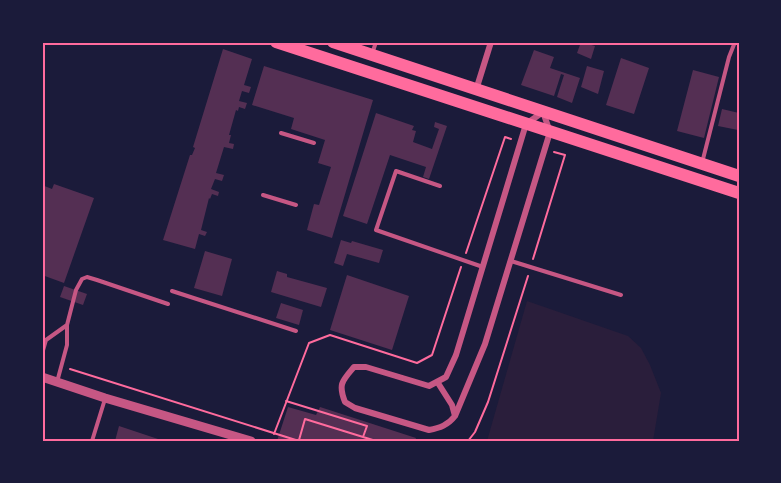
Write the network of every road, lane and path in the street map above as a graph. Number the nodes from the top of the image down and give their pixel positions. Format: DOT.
graph roads {
  1 [pos="276,42"];
  2 [pos="333,42"];
  3 [pos="376,42"];
  4 [pos="491,42"];
  5 [pos="735,42"];
  6 [pos="372,55"];
  7 [pos="476,90"];
  8 [pos="543,112"];
  9 [pos="526,124"];
  10 [pos="550,132"];
  11 [pos="281,134"];
  12 [pos="520,142"];
  13 [pos="314,144"];
  14 [pos="544,149"];
  15 [pos="701,164"];
  16 [pos="739,176"];
  17 [pos="440,186"];
  18 [pos="739,193"];
  19 [pos="263,195"];
  20 [pos="296,205"];
  21 [pos="465,257"];
  22 [pos="510,261"];
  23 [pos="483,267"];
  24 [pos="461,268"];
  25 [pos="172,291"];
  26 [pos="621,295"];
  27 [pos="168,304"];
  28 [pos="67,326"];
  29 [pos="296,331"];
  30 [pos="42,354"];
  31 [pos="62,367"];
  32 [pos="42,377"];
  33 [pos="57,382"];
  34 [pos="438,383"];
  35 [pos="105,398"];
  36 [pos="286,401"];
  37 [pos="455,416"];
  38 [pos="274,434"];
  39 [pos="363,437"];
  40 [pos="92,441"];
  41 [pos="251,441"];
  42 [pos="299,441"];
  43 [pos="376,441"];
  44 [pos="468,441"];
  1 -- 9 [label="highway"];
  2 -- 6 [label="highway"];
  3 -- 6 [label="lane"];
  4 -- 7 [label="street"];
  5 -- 15 [label="lane"];
  6 -- 7 [label="highway"];
  7 -- 8 [label="highway"];
  8 -- 9 [label="street"];
  8 -- 10 [label="street"];
  8 -- 15 [label="highway"];
  9 -- 10 [label="highway"];
  9 -- 12 [label="street"];
  10 -- 14 [label="street"];
  10 -- 18 [label="highway"];
  11 -- 13 [label="lane"];
  12 -- 21 [label="path"];
  12 -- 23 [label="street"];
  14 -- 22 [label="street"];
  14 -- 44 [label="path"];
  15 -- 16 [label="highway"];
  17 -- 23 [label="lane"];
  19 -- 20 [label="lane"];
  22 -- 26 [label="lane"];
  22 -- 37 [label="street"];
  23 -- 34 [label="street"];
  24 -- 36 [label="path"];
  25 -- 29 [label="lane"];
  27 -- 28 [label="lane"];
  28 -- 30 [label="lane"];
  28 -- 31 [label="lane"];
  31 -- 33 [label="lane"];
  31 -- 38 [label="path"];
  32 -- 33 [label="street"];
  33 -- 35 [label="street"];
  34 -- 37 [label="street"];
  34 -- 37 [label="street"];
  35 -- 40 [label="lane"];
  35 -- 41 [label="street"];
  36 -- 38 [label="path"];
  36 -- 39 [label="path"];
  38 -- 42 [label="path"];
  39 -- 42 [label="path"];
  39 -- 43 [label="path"];
}
